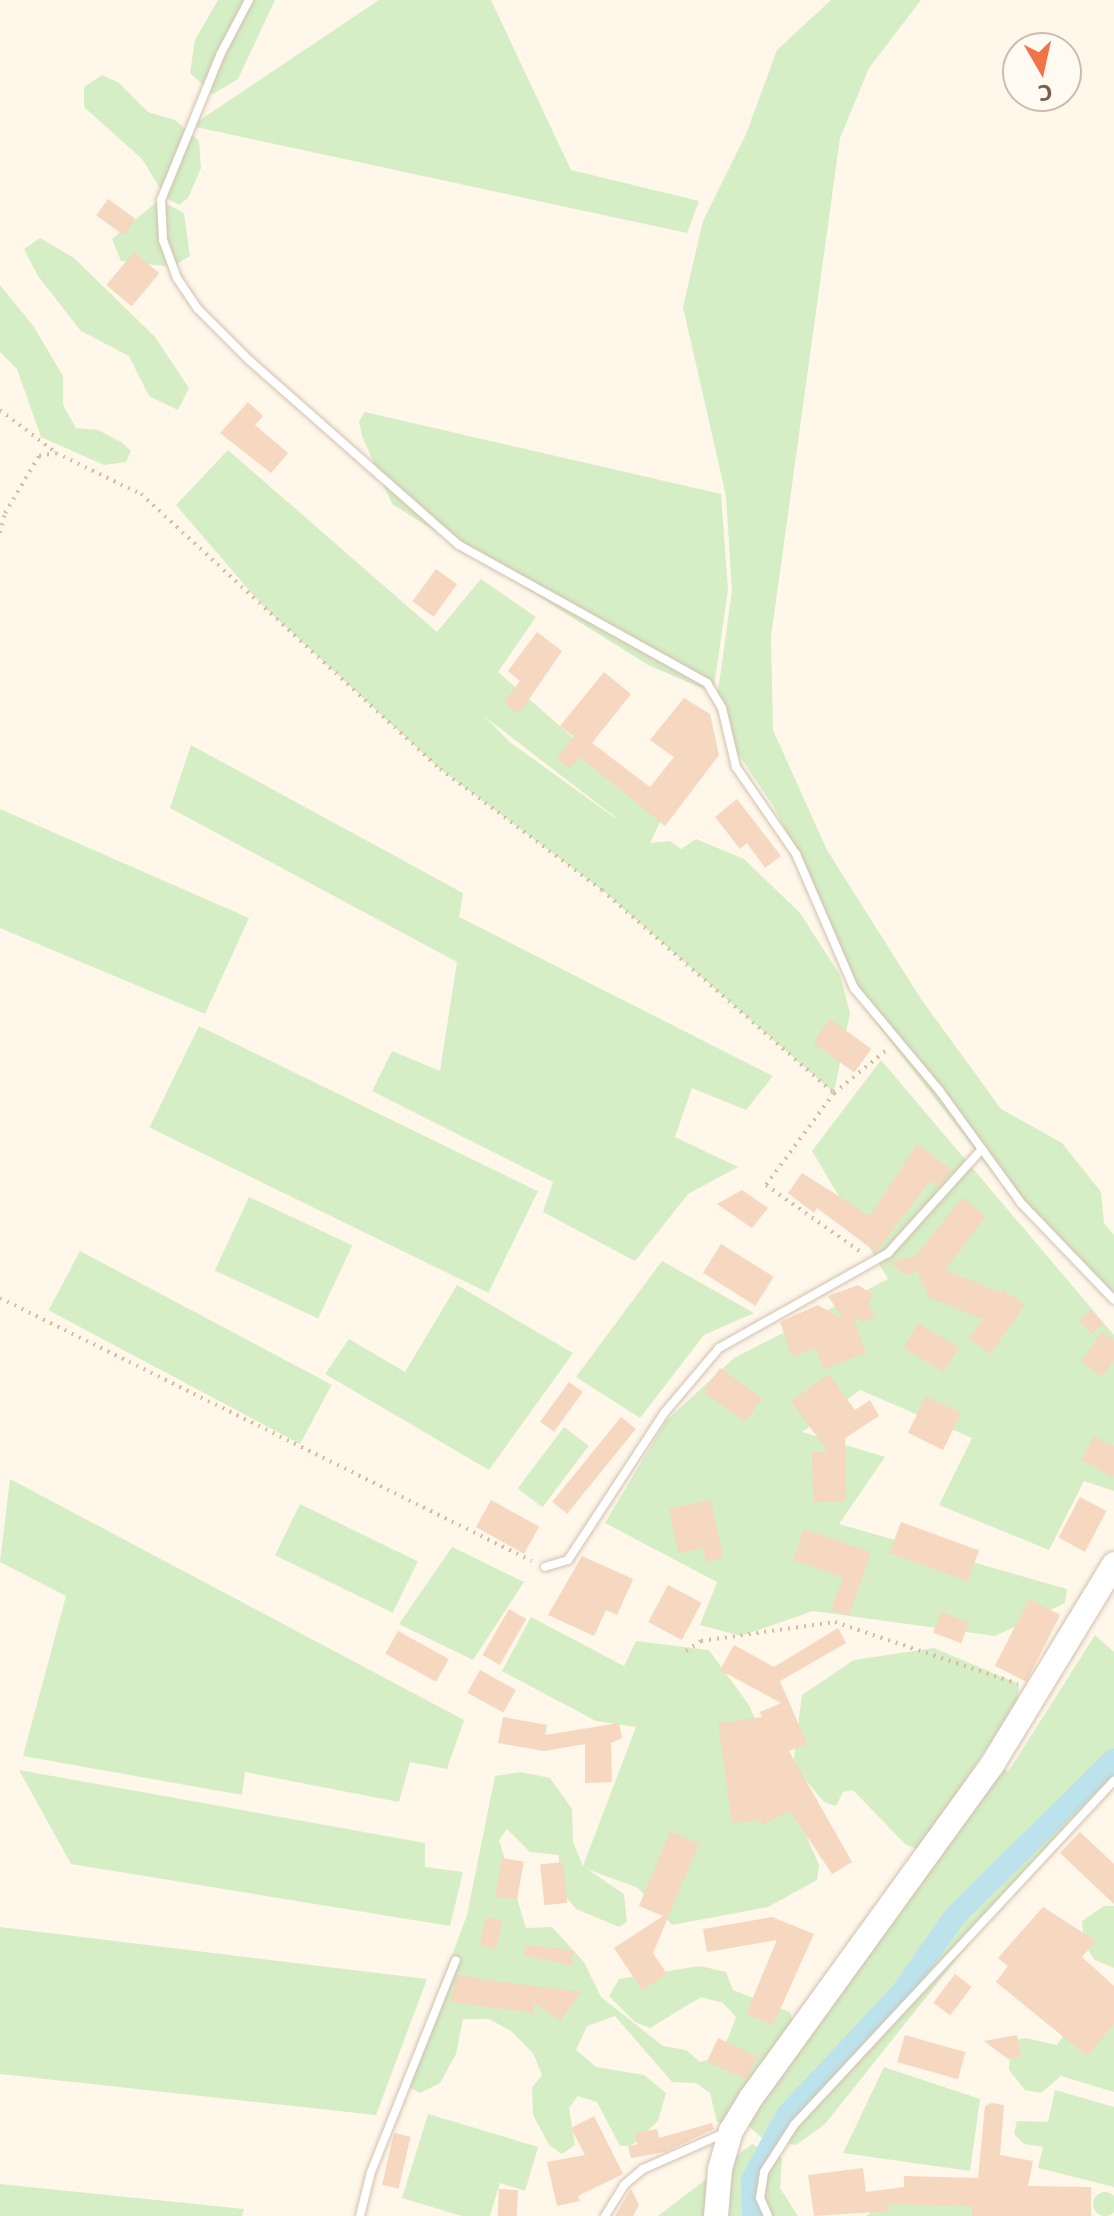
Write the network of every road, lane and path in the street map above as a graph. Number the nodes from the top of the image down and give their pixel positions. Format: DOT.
graph roads {
  1 [pos="249,0"];
  2 [pos="0,410"];
  3 [pos="56,453"];
  4 [pos="0,533"];
  5 [pos="897,1042"];
  6 [pos="834,1093"];
  7 [pos="982,1149"];
  8 [pos="873,1262"];
  9 [pos="0,1298"];
  10 [pos="1114,1300"];
  11 [pos="1114,1564"];
  12 [pos="545,1567"];
  13 [pos="686,1651"];
  14 [pos="1039,1691"];
  15 [pos="1114,1781"];
  16 [pos="456,1960"];
  17 [pos="731,2131"];
  18 [pos="360,2216"];
  19 [pos="605,2216"];
  20 [pos="716,2216"];
  21 [pos="768,2216"];
  1 -- 5 [label="lane"];
  2 -- 3 [label="path"];
  3 -- 4 [label="path"];
  3 -- 6 [label="path"];
  5 -- 6 [label="path"];
  5 -- 7 [label="lane"];
  6 -- 8 [label="path"];
  7 -- 8 [label="lane"];
  7 -- 10 [label="lane"];
  8 -- 12 [label="lane"];
  9 -- 12 [label="path"];
  11 -- 14 [label="street"];
  13 -- 14 [label="path"];
  14 -- 17 [label="street"];
  15 -- 21 [label="lane"];
  16 -- 18 [label="lane"];
  17 -- 19 [label="lane"];
  17 -- 20 [label="street"];
}
